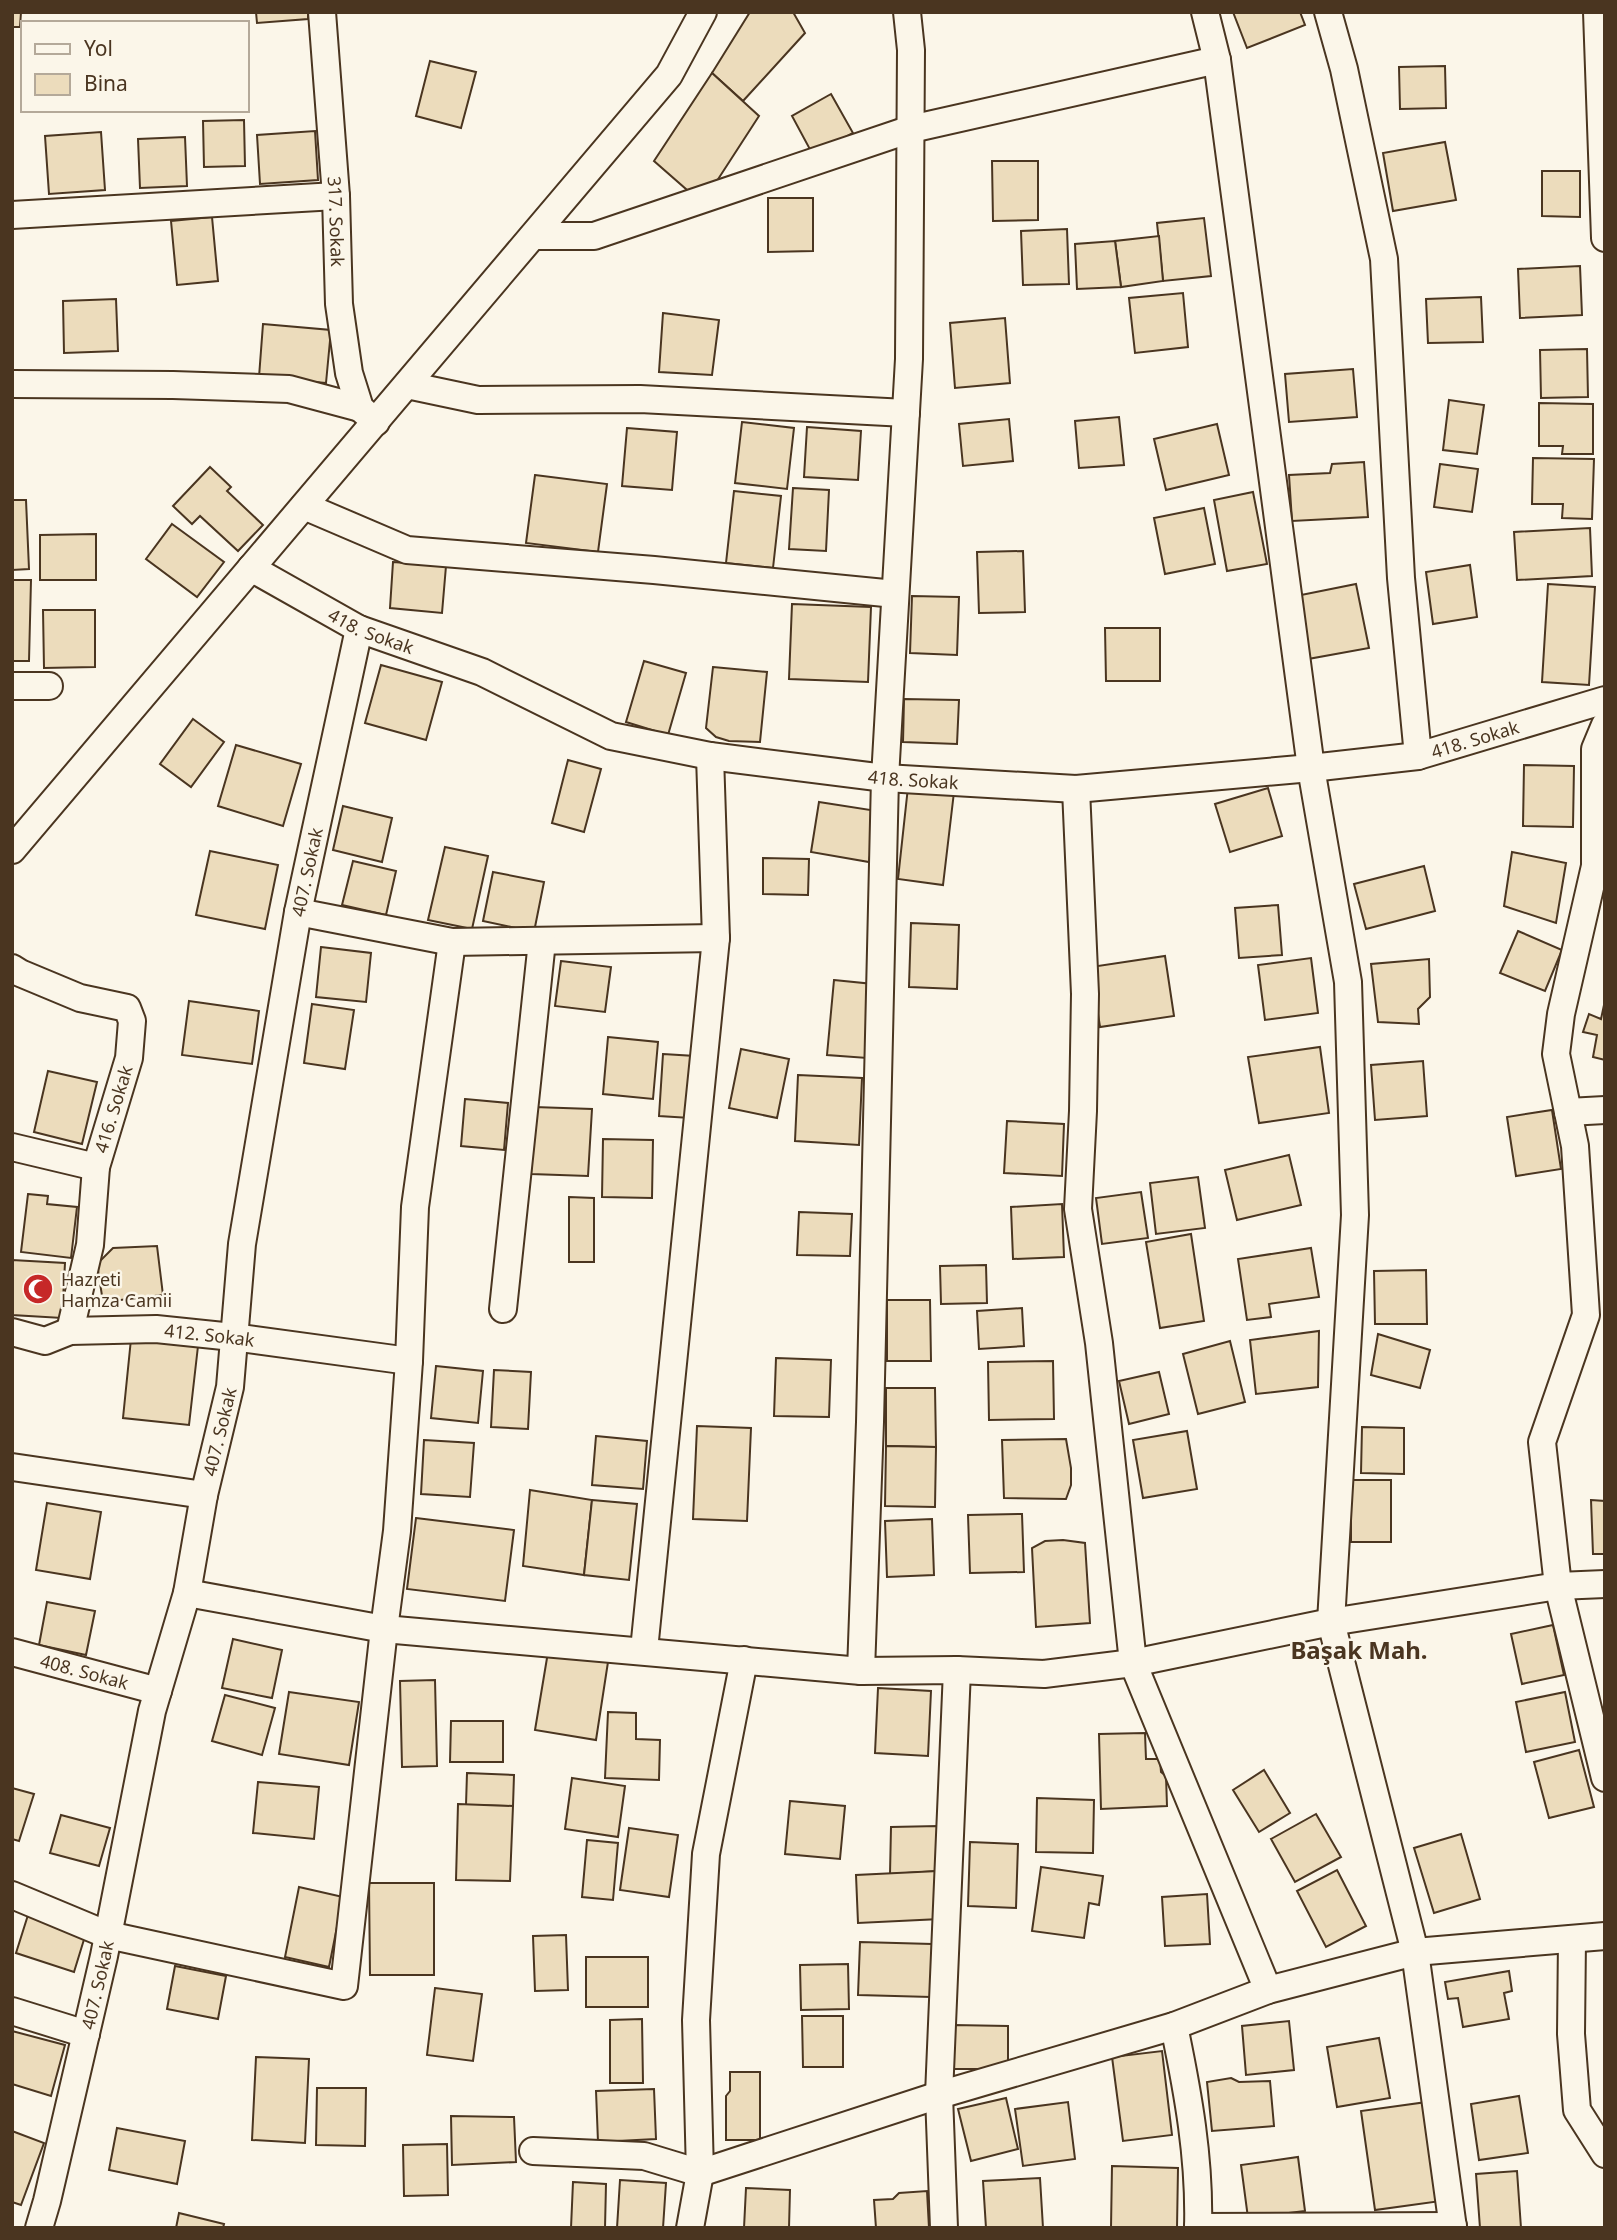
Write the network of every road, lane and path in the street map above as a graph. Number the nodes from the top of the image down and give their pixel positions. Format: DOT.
graph roads {
  1 [pos="322,12"];
  2 [pos="704,12"];
  3 [pos="907,12"];
  4 [pos="1205,12"];
  5 [pos="1328,12"];
  6 [pos="1597,12"];
  7 [pos="1217,60"];
  8 [pos="911,129"];
  9 [pos="336,196"];
  10 [pos="12,215"];
  11 [pos="533,236"];
  12 [pos="1605,238"];
  13 [pos="12,384"];
  14 [pos="407,385"];
  15 [pos="906,413"];
  16 [pos="368,415"];
  17 [pos="304,506"];
  18 [pos="251,569"];
  19 [pos="895,594"];
  20 [pos="359,629"];
  21 [pos="49,685"];
  22 [pos="12,686"];
  23 [pos="1605,700"];
  24 [pos="1605,725"];
  25 [pos="1418,756"];
  26 [pos="710,757"];
  27 [pos="1311,768"];
  28 [pos="885,778"];
  29 [pos="1076,789"];
  30 [pos="12,850"];
  31 [pos="298,912"];
  32 [pos="716,938"];
  33 [pos="542,941"];
  34 [pos="452,942"];
  35 [pos="12,968"];
  36 [pos="1605,1110"];
  37 [pos="1568,1112"];
  38 [pos="12,1147"];
  39 [pos="96,1167"];
  40 [pos="503,1310"];
  41 [pos="70,1331"];
  42 [pos="12,1332"];
  43 [pos="233,1336"];
  44 [pos="409,1361"];
  45 [pos="12,1466"];
  46 [pos="204,1495"];
  47 [pos="1605,1584"];
  48 [pos="1558,1586"];
  49 [pos="187,1593"];
  50 [pos="1331,1622"];
  51 [pos="384,1629"];
  52 [pos="644,1650"];
  53 [pos="12,1652"];
  54 [pos="744,1660"];
  55 [pos="1133,1663"];
  56 [pos="957,1670"];
  57 [pos="861,1671"];
  58 [pos="158,1691"];
  59 [pos="1605,1778"];
  60 [pos="12,1895"];
  61 [pos="108,1935"];
  62 [pos="1605,1936"];
  63 [pos="1572,1939"];
  64 [pos="1415,1952"];
  65 [pos="1268,1990"];
  66 [pos="12,2011"];
  67 [pos="1174,2026"];
  68 [pos="86,2034"];
  69 [pos="939,2095"];
  70 [pos="533,2151"];
  71 [pos="1605,2154"];
  72 [pos="699,2172"];
  73 [pos="1198,2227"];
  74 [pos="1453,2227"];
  75 [pos="39,2228"];
  76 [pos="690,2228"];
  77 [pos="944,2228"];
  1 -- 9 [label="street, 317. Sokak"];
  2 -- 11 [label="street"];
  3 -- 8 [label="street"];
  4 -- 7 [label="street"];
  5 -- 25 [label="street"];
  6 -- 12 [label="street"];
  7 -- 8 [label="street"];
  7 -- 27 [label="street"];
  8 -- 11 [label="street"];
  8 -- 15 [label="street"];
  9 -- 10 [label="street"];
  9 -- 16 [label="street, 317. Sokak"];
  11 -- 14 [label="street"];
  13 -- 16 [label="street"];
  14 -- 15 [label="street"];
  14 -- 16 [label="street"];
  15 -- 19 [label="street"];
  16 -- 17 [label="street"];
  17 -- 18 [label="street"];
  17 -- 19 [label="street"];
  18 -- 20 [label="street, 418. Sokak"];
  18 -- 30 [label="street"];
  19 -- 28 [label="street"];
  20 -- 26 [label="street, 418. Sokak"];
  20 -- 31 [label="street, 407. Sokak"];
  21 -- 22 [label="street"];
  23 -- 25 [label="street, 418. Sokak"];
  24 -- 37 [label="street"];
  25 -- 27 [label="street, 418. Sokak"];
  26 -- 28 [label="street, 418. Sokak"];
  26 -- 32 [label="street"];
  27 -- 29 [label="street, 418. Sokak"];
  27 -- 50 [label="street"];
  28 -- 29 [label="street, 418. Sokak"];
  28 -- 57 [label="street"];
  29 -- 55 [label="street"];
  31 -- 34 [label="street"];
  31 -- 43 [label="street, 407. Sokak"];
  32 -- 33 [label="street"];
  32 -- 52 [label="street"];
  33 -- 34 [label="street"];
  33 -- 40 [label="street"];
  34 -- 44 [label="street"];
  35 -- 39 [label="street, 416. Sokak"];
  36 -- 37 [label="street"];
  37 -- 48 [label="street"];
  38 -- 39 [label="street"];
  39 -- 41 [label="street, 416. Sokak"];
  41 -- 42 [label="street, 412. Sokak"];
  41 -- 43 [label="street, 412. Sokak"];
  43 -- 44 [label="street, 412. Sokak"];
  43 -- 46 [label="street, 407. Sokak"];
  44 -- 51 [label="street"];
  45 -- 46 [label="street"];
  46 -- 49 [label="street, 407. Sokak"];
  47 -- 48 [label="street"];
  48 -- 50 [label="street"];
  48 -- 59 [label="street"];
  49 -- 51 [label="street"];
  49 -- 58 [label="street, 407. Sokak"];
  50 -- 55 [label="street"];
  50 -- 64 [label="street"];
  51 -- 52 [label="street"];
  51 -- 61 [label="street"];
  52 -- 54 [label="street"];
  53 -- 58 [label="street, 408. Sokak"];
  54 -- 57 [label="street"];
  54 -- 72 [label="street"];
  55 -- 56 [label="street"];
  55 -- 65 [label="street"];
  56 -- 57 [label="street"];
  56 -- 69 [label="street"];
  58 -- 61 [label="street, 407. Sokak"];
  60 -- 61 [label="street"];
  61 -- 68 [label="street, 407. Sokak"];
  62 -- 63 [label="street"];
  63 -- 64 [label="street"];
  63 -- 71 [label="street"];
  64 -- 65 [label="street"];
  64 -- 74 [label="street"];
  65 -- 67 [label="street"];
  66 -- 68 [label="street"];
  67 -- 69 [label="street"];
  67 -- 73 [label="street"];
  68 -- 75 [label="street, 407. Sokak"];
  69 -- 72 [label="street"];
  69 -- 77 [label="street"];
  70 -- 72 [label="street"];
  72 -- 76 [label="street"];
  73 -- 74 [label="street"];
}
